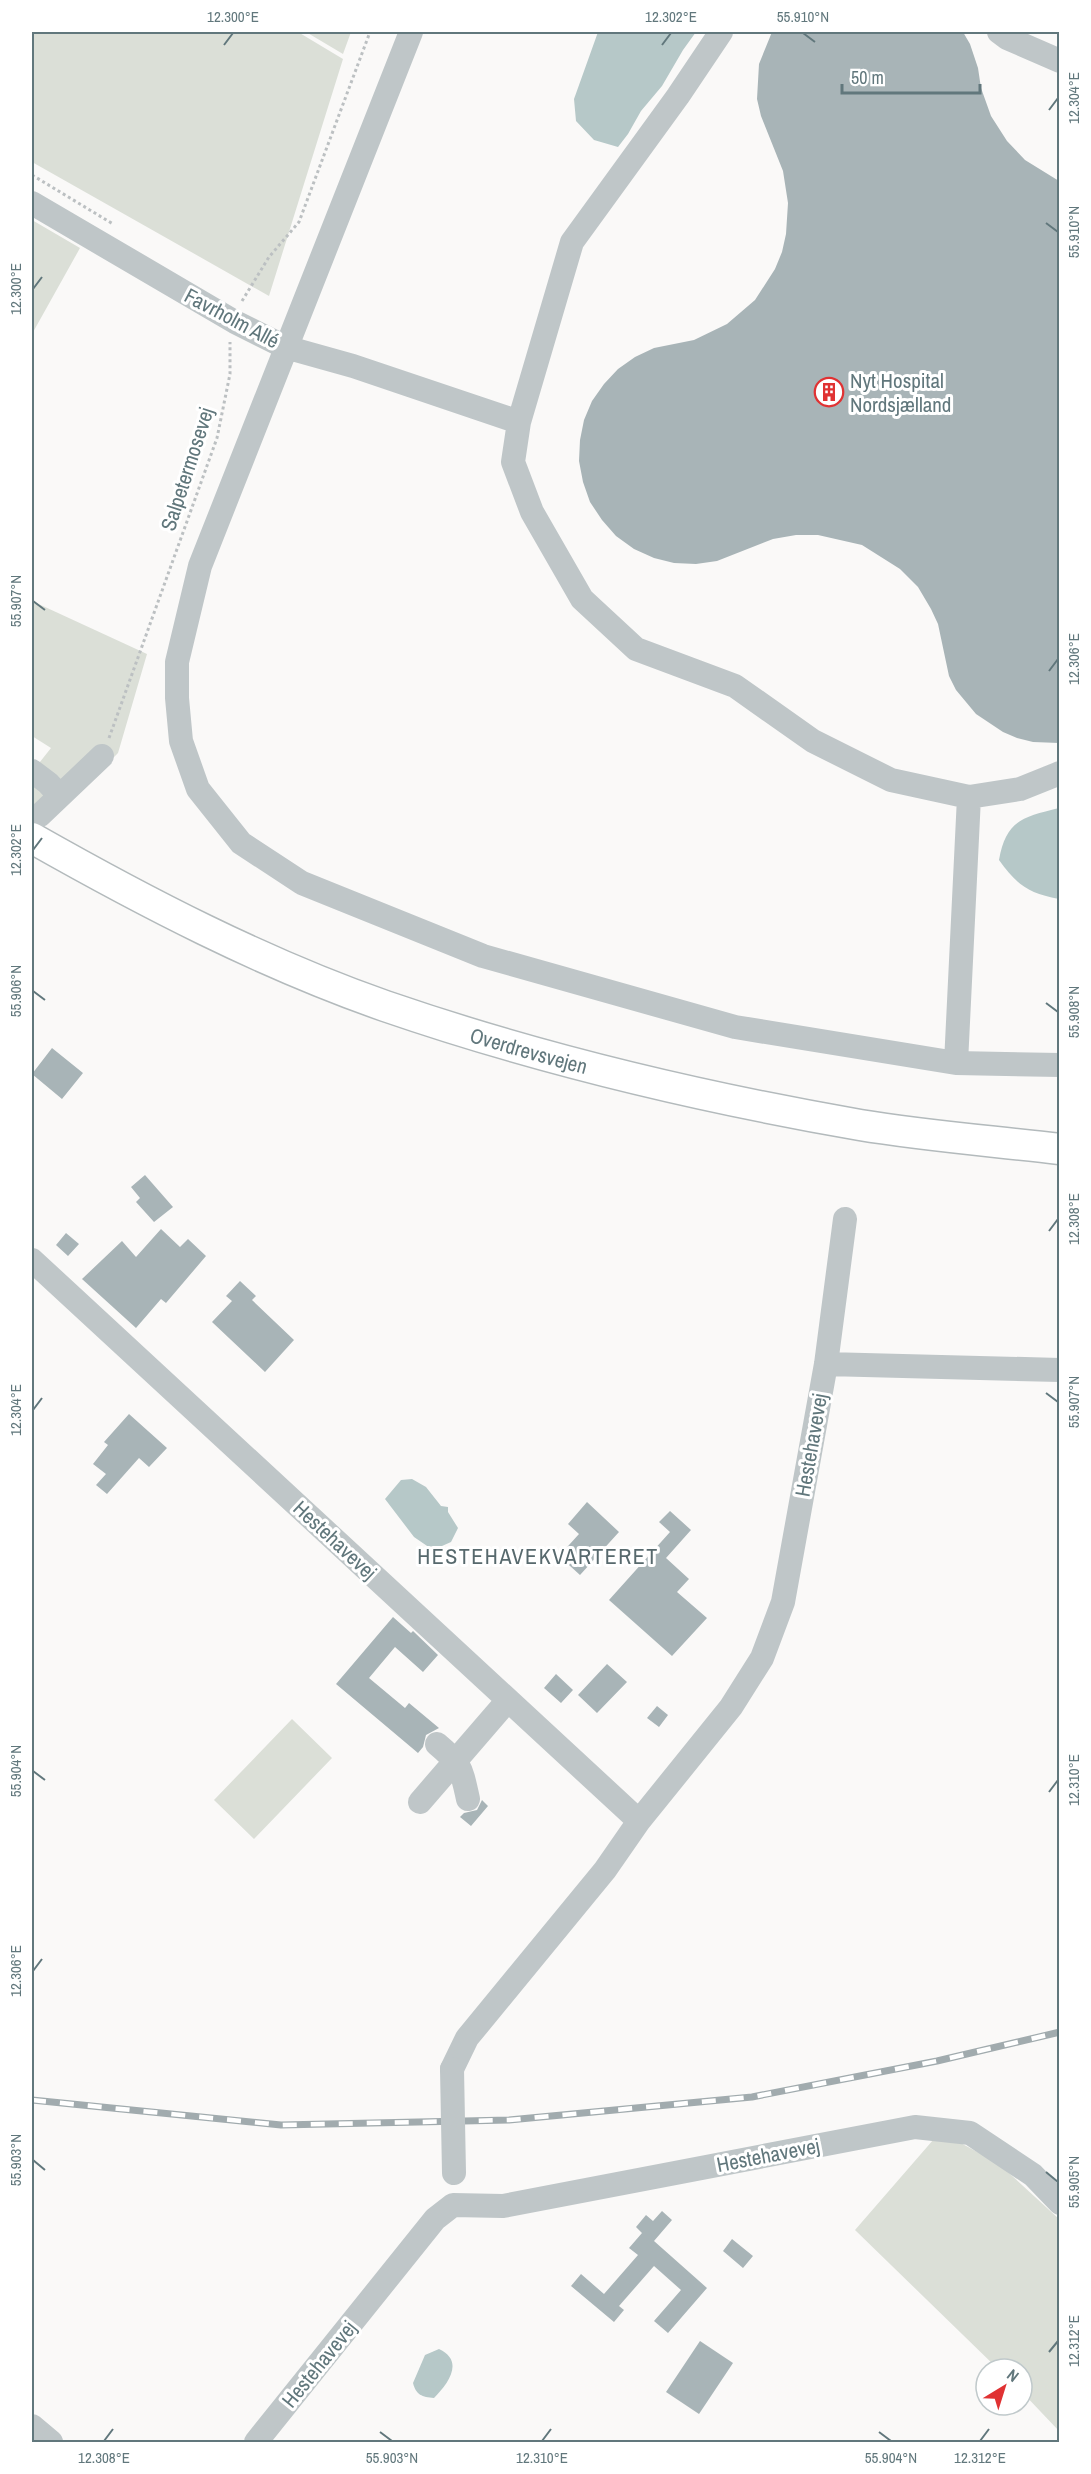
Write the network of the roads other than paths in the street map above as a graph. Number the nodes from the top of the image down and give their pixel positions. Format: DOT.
graph roads {
  1 [pos="411,32"];
  2 [pos="721,32"];
  3 [pos="999,32"];
  4 [pos="1059,61"];
  5 [pos="32,203"];
  6 [pos="285,347"];
  7 [pos="519,422"];
  8 [pos="102,756"];
  9 [pos="32,771"];
  10 [pos="1059,773"];
  11 [pos="60,796"];
  12 [pos="969,797"];
  13 [pos="36,827"];
  14 [pos="956,1062"];
  15 [pos="1059,1065"];
  16 [pos="1059,1149"];
  17 [pos="845,1219"];
  18 [pos="32,1260"];
  19 [pos="826,1364"];
  20 [pos="1059,1370"];
  21 [pos="508,1700"];
  22 [pos="437,1744"];
  23 [pos="456,1760"];
  24 [pos="468,1799"];
  25 [pos="420,1802"];
  26 [pos="639,1821"];
  27 [pos="1059,2203"];
  28 [pos="453,2205"];
  29 [pos="32,2426"];
  30 [pos="51,2442"];
  31 [pos="256,2442"];
  1 -- 6 [label="street"];
  2 -- 7 [label="street"];
  3 -- 4 [label="street"];
  5 -- 6 [label="street, Favrholm Allé"];
  6 -- 7 [label="street, Favrholm Allé"];
  6 -- 14 [label="street"];
  7 -- 12 [label="street"];
  8 -- 11 [label="street"];
  9 -- 11 [label="street"];
  10 -- 12 [label="street"];
  11 -- 13 [label="street"];
  12 -- 14 [label="street"];
  13 -- 16 [label="main road, Overdrevsvejen"];
  14 -- 15 [label="street"];
  17 -- 19 [label="street"];
  18 -- 21 [label="street, Hestehavevej"];
  19 -- 20 [label="street, Hestehavevej"];
  19 -- 26 [label="street, Hestehavevej"];
  21 -- 23 [label="street"];
  21 -- 26 [label="street, Hestehavevej"];
  22 -- 23 [label="street"];
  23 -- 24 [label="street"];
  23 -- 25 [label="street"];
  26 -- 28 [label="street, Hestehavevej, bridge"];
  27 -- 28 [label="street, Hestehavevej"];
  28 -- 31 [label="street, Hestehavevej"];
  29 -- 30 [label="street"];
}
